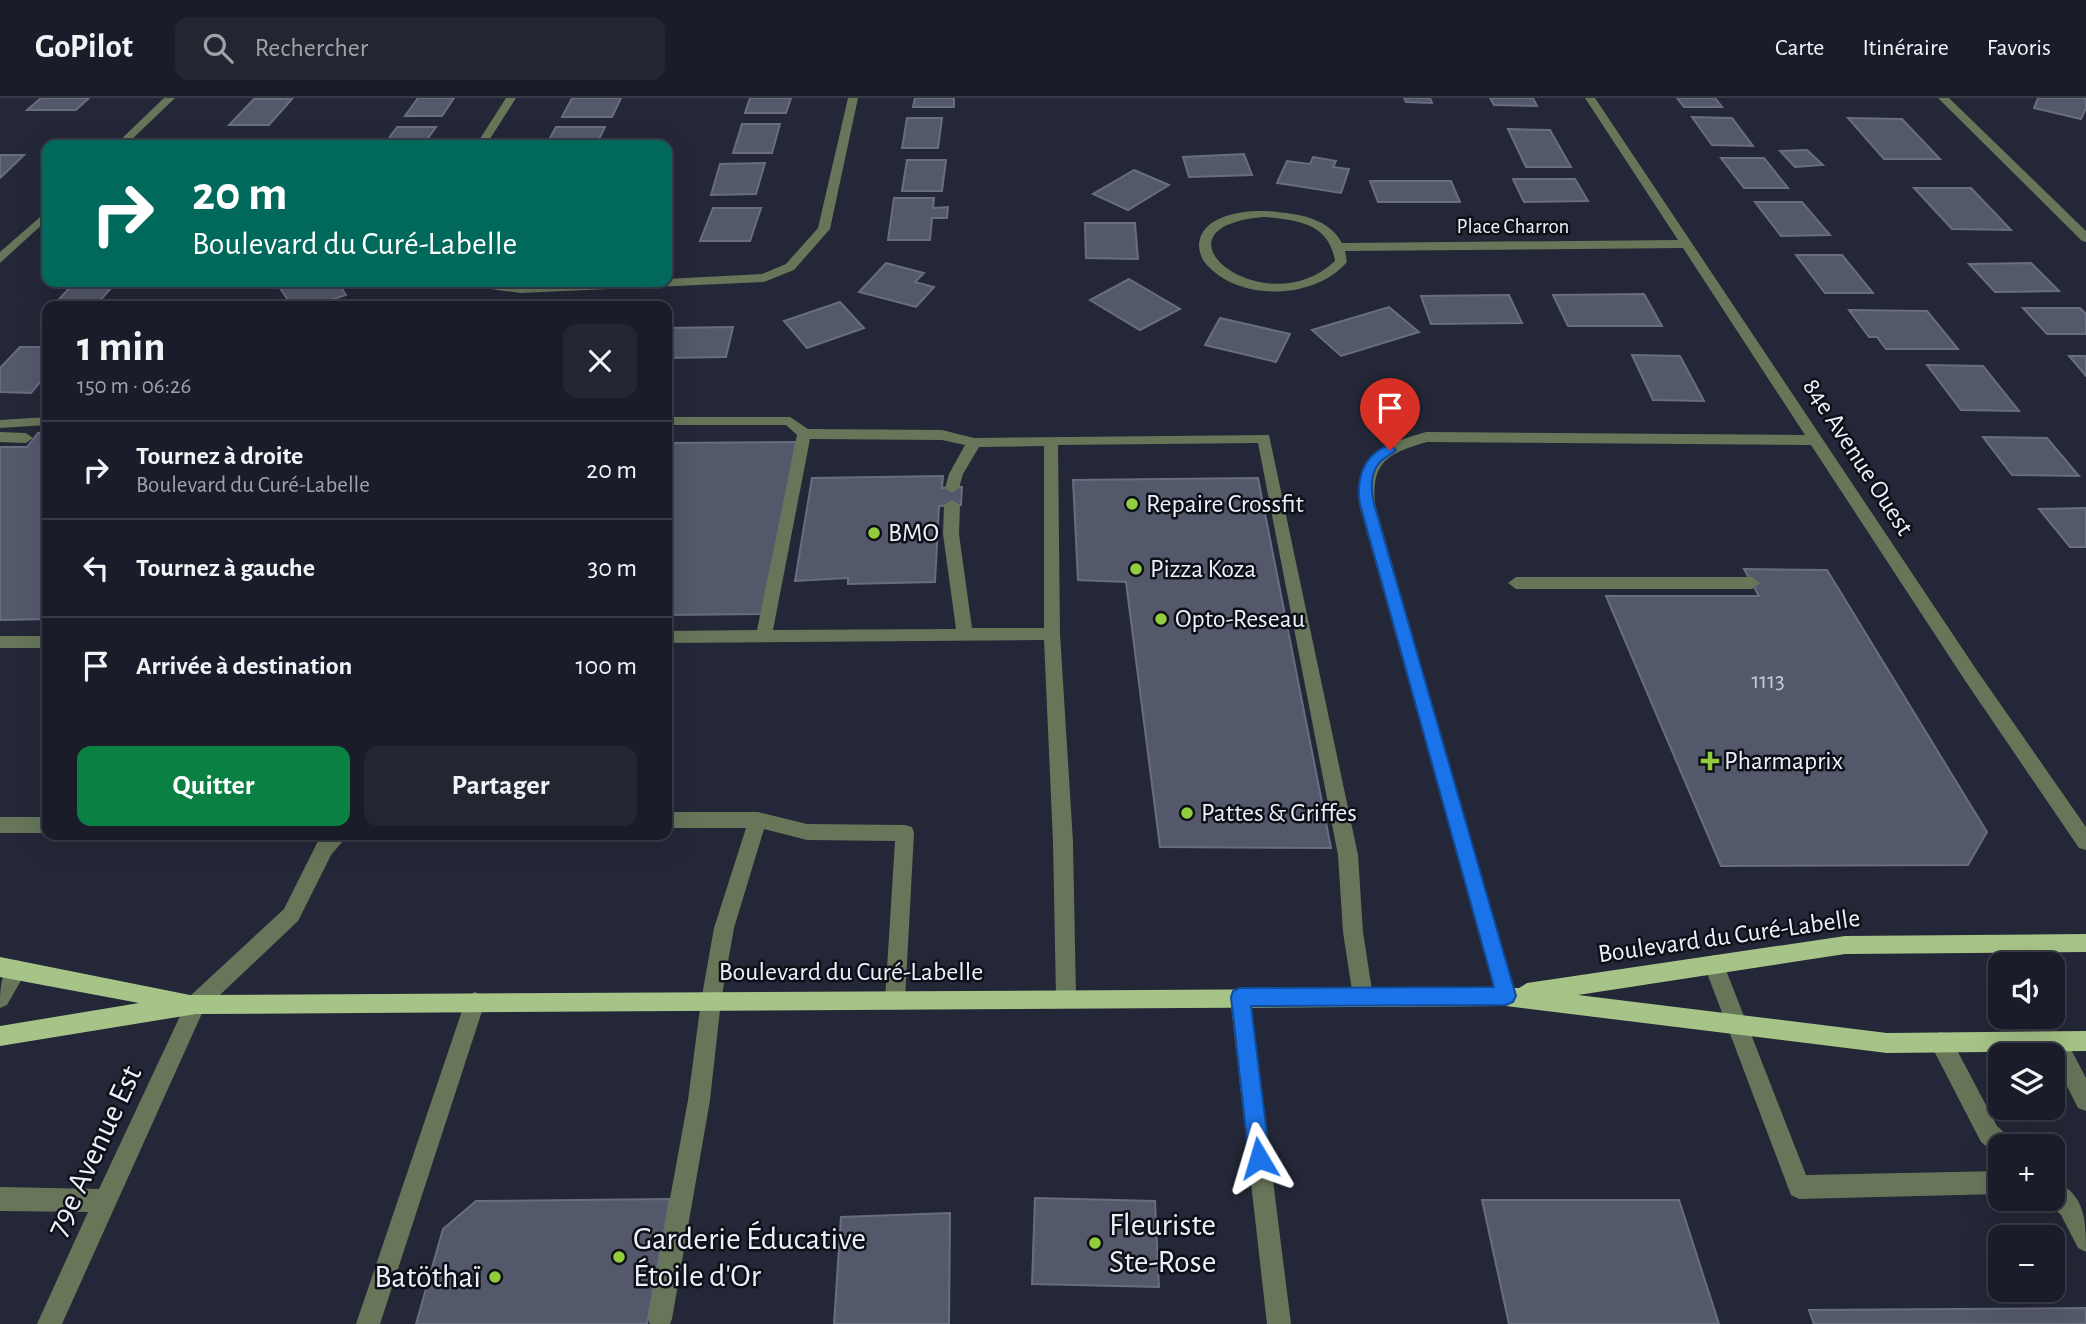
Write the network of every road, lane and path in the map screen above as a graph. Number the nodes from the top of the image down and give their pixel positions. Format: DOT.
graph roads {
  1 [pos="170,98"];
  2 [pos="511,98"];
  3 [pos="853,98"];
  4 [pos="1590,98"];
  5 [pos="1943,98"];
  6 [pos="125,140"];
  7 [pos="484,140"];
  8 [pos="42,219"];
  9 [pos="2086,238"];
  10 [pos="1686,244"];
  11 [pos="1340,247"];
  12 [pos="2,255"];
  13 [pos="672,282"];
  14 [pos="505,287"];
  15 [pos="564,287"];
  16 [pos="42,421"];
  17 [pos="672,421"];
  18 [pos="0,424"];
  19 [pos="804,434"];
  20 [pos="0,437"];
  21 [pos="26,438"];
  22 [pos="1815,440"];
  23 [pos="1051,441"];
  24 [pos="974,443"];
  25 [pos="952,488"];
  26 [pos="952,506"];
  27 [pos="1516,583"];
  28 [pos="1752,583"];
  29 [pos="965,634"];
  30 [pos="1052,634"];
  31 [pos="764,636"];
  32 [pos="672,637"];
  33 [pos="0,642"];
  34 [pos="42,642"];
  35 [pos="672,820"];
  36 [pos="758,820"];
  37 [pos="0,825"];
  38 [pos="42,825"];
  39 [pos="334,840"];
  40 [pos="2086,842"];
  41 [pos="2086,943"];
  42 [pos="1714,965"];
  43 [pos="9,968"];
  44 [pos="1506,996"];
  45 [pos="1240,997"];
  46 [pos="1363,997"];
  47 [pos="0,998"];
  48 [pos="1066,998"];
  49 [pos="895,1000"];
  50 [pos="711,1001"];
  51 [pos="475,1002"];
  52 [pos="196,1004"];
  53 [pos="1737,1025"];
  54 [pos="0,1036"];
  55 [pos="2055,1041"];
  56 [pos="2086,1041"];
  57 [pos="1941,1042"];
  58 [pos="2086,1100"];
  59 [pos="1989,1134"];
  60 [pos="1988,1183"];
  61 [pos="0,1199"];
  62 [pos="105,1201"];
  63 [pos="2065,1203"];
  64 [pos="2086,1240"];
  65 [pos="660,1319"];
  66 [pos="49,1324"];
  67 [pos="368,1324"];
  68 [pos="1279,1324"];
  1 -- 6 [label="street"];
  2 -- 7 [label="street"];
  3 -- 13 [label="street"];
  4 -- 10 [label="street, 84e Avenue Ouest"];
  5 -- 9 [label="street"];
  8 -- 12 [label="street"];
  10 -- 11 [label="street, Place Charron"];
  10 -- 22 [label="street, 84e Avenue Ouest"];
  11 -- 11 [label="street"];
  14 -- 15 [label="street"];
  16 -- 18 [label="street"];
  17 -- 19 [label="street"];
  19 -- 24 [label="street"];
  19 -- 31 [label="street"];
  20 -- 21 [label="street"];
  22 -- 40 [label="street, 84e Avenue Ouest"];
  22 -- 44 [label="street"];
  23 -- 24 [label="street"];
  23 -- 30 [label="street"];
  23 -- 46 [label="street"];
  24 -- 25 [label="street"];
  26 -- 29 [label="street"];
  27 -- 28 [label="street"];
  29 -- 30 [label="street"];
  29 -- 31 [label="street"];
  30 -- 48 [label="street"];
  31 -- 32 [label="street"];
  33 -- 34 [label="street"];
  35 -- 36 [label="street"];
  36 -- 49 [label="street"];
  36 -- 50 [label="street"];
  37 -- 38 [label="street"];
  39 -- 52 [label="street"];
  41 -- 42 [label="main road, Boulevard du Curé-Labelle"];
  42 -- 44 [label="main road, Boulevard du Curé-Labelle"];
  42 -- 53 [label="street"];
  43 -- 47 [label="street"];
  43 -- 52 [label="main road, Boulevard du Curé-Labelle"];
  44 -- 46 [label="main road, Boulevard du Curé-Labelle"];
  44 -- 53 [label="main road, Boulevard du Curé-Labelle"];
  45 -- 46 [label="main road, Boulevard du Curé-Labelle"];
  45 -- 48 [label="main road, Boulevard du Curé-Labelle"];
  45 -- 68 [label="street"];
  48 -- 49 [label="main road, Boulevard du Curé-Labelle"];
  49 -- 50 [label="main road, Boulevard du Curé-Labelle"];
  50 -- 51 [label="main road, Boulevard du Curé-Labelle"];
  50 -- 65 [label="street"];
  51 -- 52 [label="main road, Boulevard du Curé-Labelle"];
  51 -- 67 [label="street"];
  52 -- 54 [label="main road, Boulevard du Curé-Labelle"];
  52 -- 62 [label="street, 79e Avenue Est"];
  53 -- 57 [label="main road, Boulevard du Curé-Labelle"];
  53 -- 60 [label="street"];
  55 -- 56 [label="main road, Boulevard du Curé-Labelle"];
  55 -- 57 [label="main road, Boulevard du Curé-Labelle"];
  55 -- 58 [label="street"];
  57 -- 59 [label="street"];
  61 -- 62 [label="street"];
  62 -- 66 [label="street, 79e Avenue Est"];
  63 -- 64 [label="street"];
}
